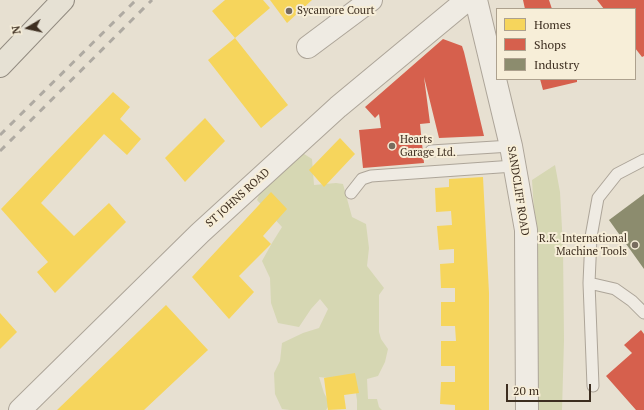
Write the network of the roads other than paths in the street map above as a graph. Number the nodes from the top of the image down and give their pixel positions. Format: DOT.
graph roads {
  1 [pos="62,0"];
  2 [pos="371,0"];
  3 [pos="467,0"];
  4 [pos="476,0"];
  5 [pos="308,47"];
  6 [pos="0,66"];
  7 [pos="431,151"];
  8 [pos="512,156"];
  9 [pos="644,160"];
  10 [pos="351,193"];
  11 [pos="589,283"];
  12 [pos="644,313"];
  13 [pos="593,386"];
  14 [pos="20,410"];
  15 [pos="527,410"];
  1 -- 6 [label="main road"];
  2 -- 5 [label="street"];
  3 -- 14 [label="street, ST JOHNS ROAD"];
  4 -- 8 [label="street, SANDCLIFF ROAD"];
  7 -- 8 [label="lane"];
  8 -- 10 [label="lane"];
  8 -- 15 [label="street, SANDCLIFF ROAD"];
  9 -- 11 [label="lane"];
  11 -- 12 [label="lane"];
  11 -- 13 [label="lane"];
}
